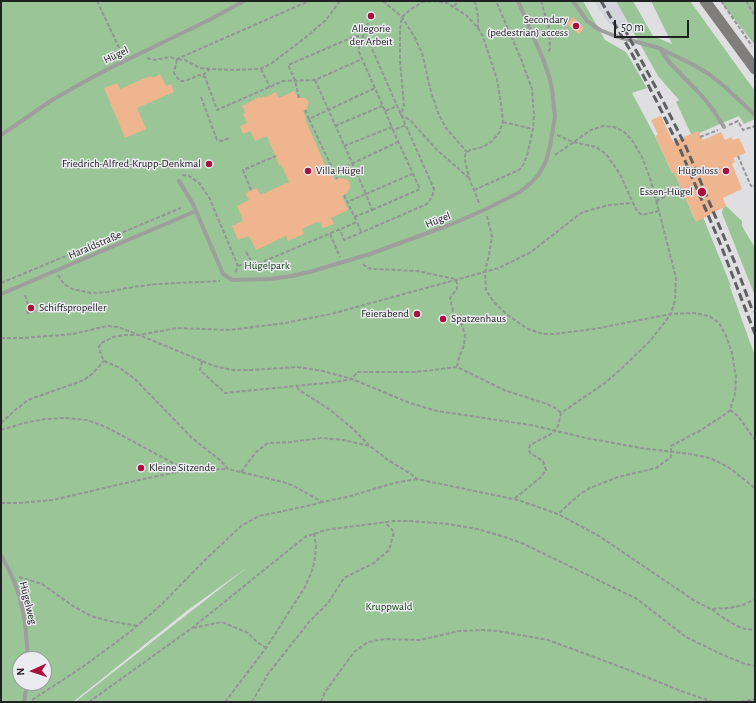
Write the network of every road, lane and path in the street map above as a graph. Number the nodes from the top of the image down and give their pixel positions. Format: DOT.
graph roads {
  1 [pos="97,1"];
  2 [pos="244,1"];
  3 [pos="309,1"];
  4 [pos="340,1"];
  5 [pos="383,1"];
  6 [pos="459,1"];
  7 [pos="475,1"];
  8 [pos="496,1"];
  9 [pos="518,1"];
  10 [pos="541,1"];
  11 [pos="573,1"];
  12 [pos="705,1"];
  13 [pos="721,1"];
  14 [pos="746,1"];
  15 [pos="454,6"];
  16 [pos="755,16"];
  17 [pos="402,17"];
  18 [pos="368,23"];
  19 [pos="478,28"];
  20 [pos="362,37"];
  21 [pos="659,48"];
  22 [pos="755,50"];
  23 [pos="137,55"];
  24 [pos="177,59"];
  25 [pos="362,59"];
  26 [pos="543,59"];
  27 [pos="125,61"];
  28 [pos="210,69"];
  29 [pos="261,69"];
  30 [pos="755,69"];
  31 [pos="203,75"];
  32 [pos="295,80"];
  33 [pos="315,80"];
  34 [pos="270,87"];
  35 [pos="375,88"];
  36 [pos="201,97"];
  37 [pos="299,98"];
  38 [pos="383,106"];
  39 [pos="397,106"];
  40 [pos="305,110"];
  41 [pos="328,110"];
  42 [pos="385,111"];
  43 [pos="401,115"];
  44 [pos="755,115"];
  45 [pos="309,119"];
  46 [pos="502,122"];
  47 [pos="406,125"];
  48 [pos="335,126"];
  49 [pos="392,126"];
  50 [pos="755,126"];
  51 [pos="724,127"];
  52 [pos="533,128"];
  53 [pos="393,130"];
  54 [pos="553,133"];
  55 [pos="1,135"];
  56 [pos="700,137"];
  57 [pos="229,138"];
  58 [pos="398,141"];
  59 [pos="573,142"];
  60 [pos="344,146"];
  61 [pos="467,152"];
  62 [pos="276,156"];
  63 [pos="738,156"];
  64 [pos="546,162"];
  65 [pos="352,163"];
  66 [pos="334,172"];
  67 [pos="413,174"];
  68 [pos="181,175"];
  69 [pos="469,178"];
  70 [pos="337,180"];
  71 [pos="179,181"];
  72 [pos="755,185"];
  73 [pos="681,189"];
  74 [pos="251,190"];
  75 [pos="474,190"];
  76 [pos="366,194"];
  77 [pos="344,195"];
  78 [pos="656,201"];
  79 [pos="347,202"];
  80 [pos="633,203"];
  81 [pos="181,208"];
  82 [pos="372,210"];
  83 [pos="484,210"];
  84 [pos="196,211"];
  85 [pos="658,211"];
  86 [pos="354,217"];
  87 [pos="357,222"];
  88 [pos="340,230"];
  89 [pos="361,232"];
  90 [pos="330,234"];
  91 [pos="337,251"];
  92 [pos="246,252"];
  93 [pos="359,258"];
  94 [pos="52,261"];
  95 [pos="252,262"];
  96 [pos="238,266"];
  97 [pos="56,271"];
  98 [pos="485,272"];
  99 [pos="455,279"];
  100 [pos="232,280"];
  101 [pos="1,283"];
  102 [pos="1,294"];
  103 [pos="25,295"];
  104 [pos="30,307"];
  105 [pos="671,314"];
  106 [pos="139,335"];
  107 [pos="1,338"];
  108 [pos="104,361"];
  109 [pos="202,361"];
  110 [pos="457,366"];
  111 [pos="352,379"];
  112 [pos="297,387"];
  113 [pos="730,410"];
  114 [pos="561,414"];
  115 [pos="1,423"];
  116 [pos="1,430"];
  117 [pos="555,431"];
  118 [pos="755,440"];
  119 [pos="370,446"];
  120 [pos="671,451"];
  121 [pos="228,469"];
  122 [pos="186,470"];
  123 [pos="241,472"];
  124 [pos="418,479"];
  125 [pos="755,488"];
  126 [pos="514,499"];
  127 [pos="1,502"];
  128 [pos="322,502"];
  129 [pos="558,514"];
  130 [pos="385,522"];
  131 [pos="314,533"];
  132 [pos="1,555"];
  133 [pos="12,576"];
  134 [pos="755,600"];
  135 [pos="711,609"];
  136 [pos="138,626"];
  137 [pos="192,628"];
  138 [pos="755,630"];
  139 [pos="266,648"];
  140 [pos="27,651"];
  141 [pos="755,666"];
  142 [pos="26,691"];
  143 [pos="755,699"];
  144 [pos="31,700"];
  145 [pos="24,702"];
  146 [pos="89,702"];
  147 [pos="225,702"];
  148 [pos="252,702"];
  149 [pos="321,702"];
  150 [pos="713,702"];
  151 [pos="741,702"];
  1 -- 27 [label="path"];
  2 -- 23 [label="lane, Hügel"];
  3 -- 24 [label="path"];
  4 -- 29 [label="path"];
  5 -- 17 [label="path"];
  6 -- 15 [label="path"];
  7 -- 19 [label="path"];
  8 -- 52 [label="path"];
  9 -- 26 [label="lane, Hügel"];
  10 -- 26 [label="path"];
  11 -- 21 [label="lane"];
  12 -- 30 [label="main road"];
  13 -- 22 [label="path"];
  14 -- 16 [label="path"];
  15 -- 17 [label="path"];
  15 -- 19 [label="path"];
  17 -- 43 [label="path"];
  17 -- 61 [label="path"];
  18 -- 20 [label="path"];
  19 -- 46 [label="path"];
  20 -- 25 [label="path"];
  20 -- 32 [label="path"];
  20 -- 39 [label="path"];
  21 -- 44 [label="lane"];
  21 -- 51 [label="lane"];
  23 -- 24 [label="path"];
  23 -- 27 [label="lane, Hügel"];
  24 -- 28 [label="path"];
  24 -- 31 [label="path"];
  25 -- 33 [label="path"];
  25 -- 35 [label="path"];
  26 -- 54 [label="lane, Hügel"];
  27 -- 55 [label="lane, Hügel"];
  28 -- 29 [label="path"];
  28 -- 31 [label="path"];
  29 -- 34 [label="path"];
  31 -- 34 [label="path"];
  32 -- 33 [label="path"];
  32 -- 34 [label="path"];
  32 -- 37 [label="path"];
  33 -- 41 [label="path"];
  35 -- 38 [label="path"];
  35 -- 41 [label="path"];
  36 -- 57 [label="path"];
  38 -- 42 [label="path"];
  38 -- 48 [label="path"];
  39 -- 42 [label="path"];
  39 -- 43 [label="path"];
  40 -- 45 [label="path"];
  41 -- 45 [label="path"];
  41 -- 48 [label="path"];
  42 -- 49 [label="path"];
  43 -- 47 [label="path"];
  43 -- 69 [label="path"];
  45 -- 66 [label="path"];
  46 -- 52 [label="path"];
  46 -- 61 [label="path"];
  47 -- 53 [label="path"];
  47 -- 89 [label="path"];
  48 -- 60 [label="path"];
  49 -- 53 [label="path"];
  49 -- 60 [label="path"];
  50 -- 51 [label="path"];
  51 -- 56 [label="path"];
  52 -- 75 [label="path"];
  53 -- 58 [label="path"];
  54 -- 59 [label="path"];
  54 -- 64 [label="lane, Hügel"];
  58 -- 65 [label="path"];
  58 -- 67 [label="path"];
  59 -- 64 [label="path"];
  59 -- 78 [label="path"];
  59 -- 80 [label="path"];
  60 -- 65 [label="path"];
  61 -- 69 [label="path"];
  62 -- 74 [label="path"];
  63 -- 72 [label="path"];
  64 -- 83 [label="lane, Hügel"];
  65 -- 66 [label="path"];
  65 -- 76 [label="path"];
  66 -- 70 [label="path"];
  67 -- 76 [label="path"];
  67 -- 82 [label="path"];
  68 -- 96 [label="path"];
  69 -- 75 [label="path"];
  71 -- 84 [label="lane"];
  73 -- 78 [label="path"];
  75 -- 83 [label="path"];
  76 -- 79 [label="path"];
  76 -- 82 [label="path"];
  77 -- 79 [label="path"];
  78 -- 85 [label="path"];
  79 -- 86 [label="path"];
  80 -- 85 [label="path"];
  80 -- 98 [label="path"];
  81 -- 94 [label="path"];
  82 -- 86 [label="path"];
  83 -- 93 [label="lane, Hügel"];
  83 -- 98 [label="path"];
  84 -- 97 [label="lane, Haraldstraße"];
  84 -- 100 [label="lane"];
  85 -- 105 [label="path"];
  86 -- 87 [label="path"];
  87 -- 88 [label="path"];
  87 -- 89 [label="path"];
  88 -- 89 [label="path"];
  88 -- 90 [label="path"];
  90 -- 91 [label="path"];
  90 -- 95 [label="path"];
  92 -- 95 [label="path"];
  93 -- 99 [label="path"];
  93 -- 100 [label="lane, Hügel"];
  94 -- 97 [label="path"];
  94 -- 101 [label="path"];
  95 -- 96 [label="path"];
  96 -- 100 [label="path"];
  97 -- 100 [label="path"];
  97 -- 102 [label="lane, Haraldstraße"];
  98 -- 99 [label="path"];
  98 -- 105 [label="path"];
  99 -- 106 [label="path"];
  99 -- 110 [label="path"];
  103 -- 104 [label="path"];
  104 -- 104 [label="path"];
  105 -- 113 [label="path"];
  105 -- 114 [label="path"];
  106 -- 107 [label="path"];
  106 -- 108 [label="path"];
  106 -- 109 [label="path"];
  108 -- 115 [label="path"];
  108 -- 121 [label="path"];
  109 -- 111 [label="path"];
  109 -- 112 [label="path"];
  110 -- 111 [label="path"];
  110 -- 114 [label="path"];
  111 -- 112 [label="path"];
  111 -- 117 [label="path"];
  112 -- 119 [label="path"];
  113 -- 118 [label="path"];
  113 -- 120 [label="path"];
  114 -- 117 [label="path"];
  116 -- 122 [label="path"];
  117 -- 120 [label="path"];
  117 -- 126 [label="path"];
  119 -- 123 [label="path"];
  119 -- 124 [label="path"];
  120 -- 125 [label="path"];
  120 -- 129 [label="path"];
  121 -- 122 [label="path"];
  121 -- 123 [label="path"];
  122 -- 127 [label="path"];
  123 -- 128 [label="path"];
  124 -- 126 [label="path"];
  124 -- 128 [label="path"];
  126 -- 129 [label="path"];
  128 -- 136 [label="path"];
  129 -- 135 [label="path"];
  130 -- 131 [label="path"];
  130 -- 141 [label="path"];
  130 -- 148 [label="path"];
  131 -- 137 [label="path"];
  131 -- 139 [label="path"];
  132 -- 133 [label="lane, Hügelweg"];
  133 -- 136 [label="path"];
  133 -- 140 [label="lane, Hügelweg"];
  134 -- 135 [label="path"];
  135 -- 138 [label="path"];
  136 -- 144 [label="path"];
  137 -- 139 [label="path"];
  137 -- 146 [label="path"];
  139 -- 147 [label="path"];
  142 -- 145 [label="lane"];
  143 -- 151 [label="path"];
  149 -- 150 [label="path"];
}
